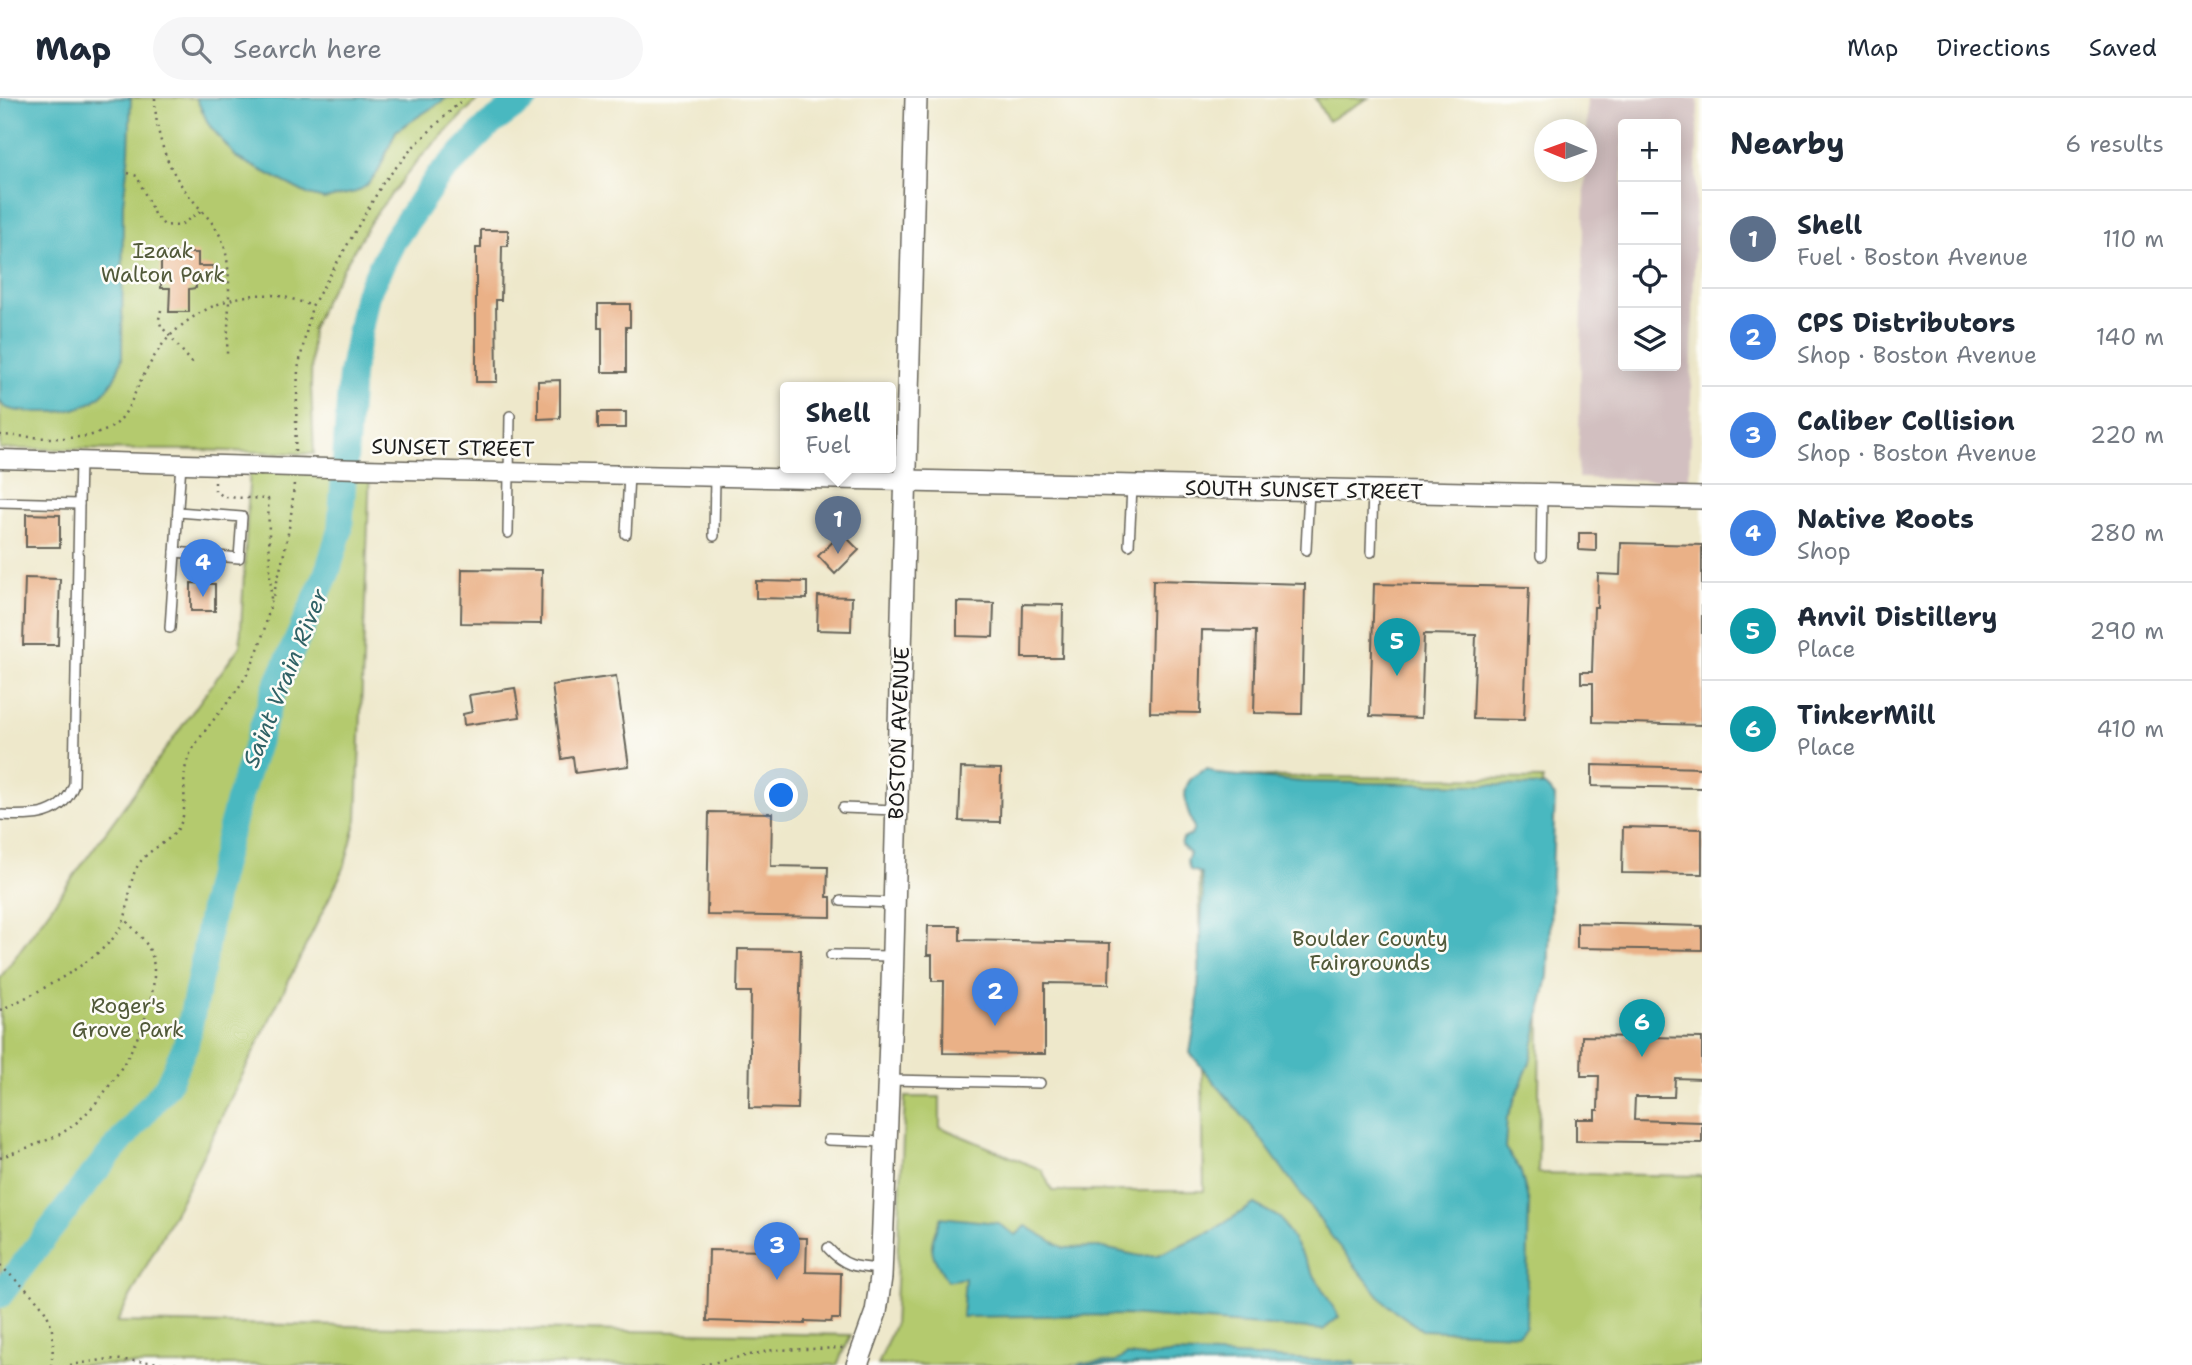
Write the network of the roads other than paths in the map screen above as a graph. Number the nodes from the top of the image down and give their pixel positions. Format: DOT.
graph roads {
  1 [pos="916,98"];
  2 [pos="510,416"];
  3 [pos="0,459"];
  4 [pos="80,461"];
  5 [pos="181,463"];
  6 [pos="509,472"];
  7 [pos="629,474"];
  8 [pos="715,476"];
  9 [pos="906,481"];
  10 [pos="1132,486"];
  11 [pos="1309,490"];
  12 [pos="1373,491"];
  13 [pos="1542,495"];
  14 [pos="1702,498"];
  15 [pos="0,502"];
  16 [pos="79,504"];
  17 [pos="178,512"];
  18 [pos="508,533"];
  19 [pos="626,534"];
  20 [pos="714,536"];
  21 [pos="1129,545"];
  22 [pos="1307,550"];
  23 [pos="175,552"];
  24 [pos="1371,552"];
  25 [pos="1541,556"];
  26 [pos="170,628"];
  27 [pos="844,808"];
  28 [pos="897,810"];
  29 [pos="0,815"];
  30 [pos="841,901"];
  31 [pos="894,903"];
  32 [pos="831,955"];
  33 [pos="893,956"];
  34 [pos="888,1080"];
  35 [pos="1040,1083"];
  36 [pos="828,1140"];
  37 [pos="886,1142"];
  38 [pos="828,1248"];
  39 [pos="881,1269"];
  40 [pos="851,1356"];
  1 -- 9 [label="street, BOSTON AVENUE"];
  2 -- 6 [label="lane"];
  3 -- 4 [label="street, SUNSET STREET"];
  4 -- 5 [label="street, SUNSET STREET"];
  4 -- 16 [label="lane"];
  5 -- 6 [label="street, SUNSET STREET, bridge"];
  5 -- 17 [label="lane"];
  6 -- 7 [label="street, SUNSET STREET"];
  6 -- 18 [label="lane"];
  7 -- 8 [label="street, SUNSET STREET"];
  7 -- 19 [label="lane"];
  8 -- 9 [label="street, SUNSET STREET"];
  8 -- 20 [label="lane"];
  9 -- 10 [label="street, SOUTH SUNSET STREET"];
  9 -- 28 [label="street, BOSTON AVENUE"];
  10 -- 11 [label="street, SOUTH SUNSET STREET"];
  10 -- 21 [label="lane"];
  11 -- 12 [label="street, SOUTH SUNSET STREET"];
  11 -- 22 [label="lane"];
  12 -- 13 [label="street, SOUTH SUNSET STREET"];
  12 -- 24 [label="lane"];
  13 -- 14 [label="street, SOUTH SUNSET STREET"];
  13 -- 25 [label="lane"];
  15 -- 16 [label="lane"];
  16 -- 29 [label="lane"];
  17 -- 23 [label="lane"];
  17 -- 23 [label="lane"];
  23 -- 26 [label="lane"];
  27 -- 28 [label="lane"];
  28 -- 31 [label="street, BOSTON AVENUE"];
  30 -- 31 [label="lane"];
  31 -- 33 [label="street, BOSTON AVENUE"];
  32 -- 33 [label="lane"];
  33 -- 34 [label="street, BOSTON AVENUE"];
  34 -- 35 [label="lane"];
  34 -- 37 [label="street, BOSTON AVENUE"];
  36 -- 37 [label="lane"];
  37 -- 39 [label="street, BOSTON AVENUE"];
  38 -- 39 [label="lane"];
  39 -- 40 [label="street, BOSTON AVENUE"];
}
